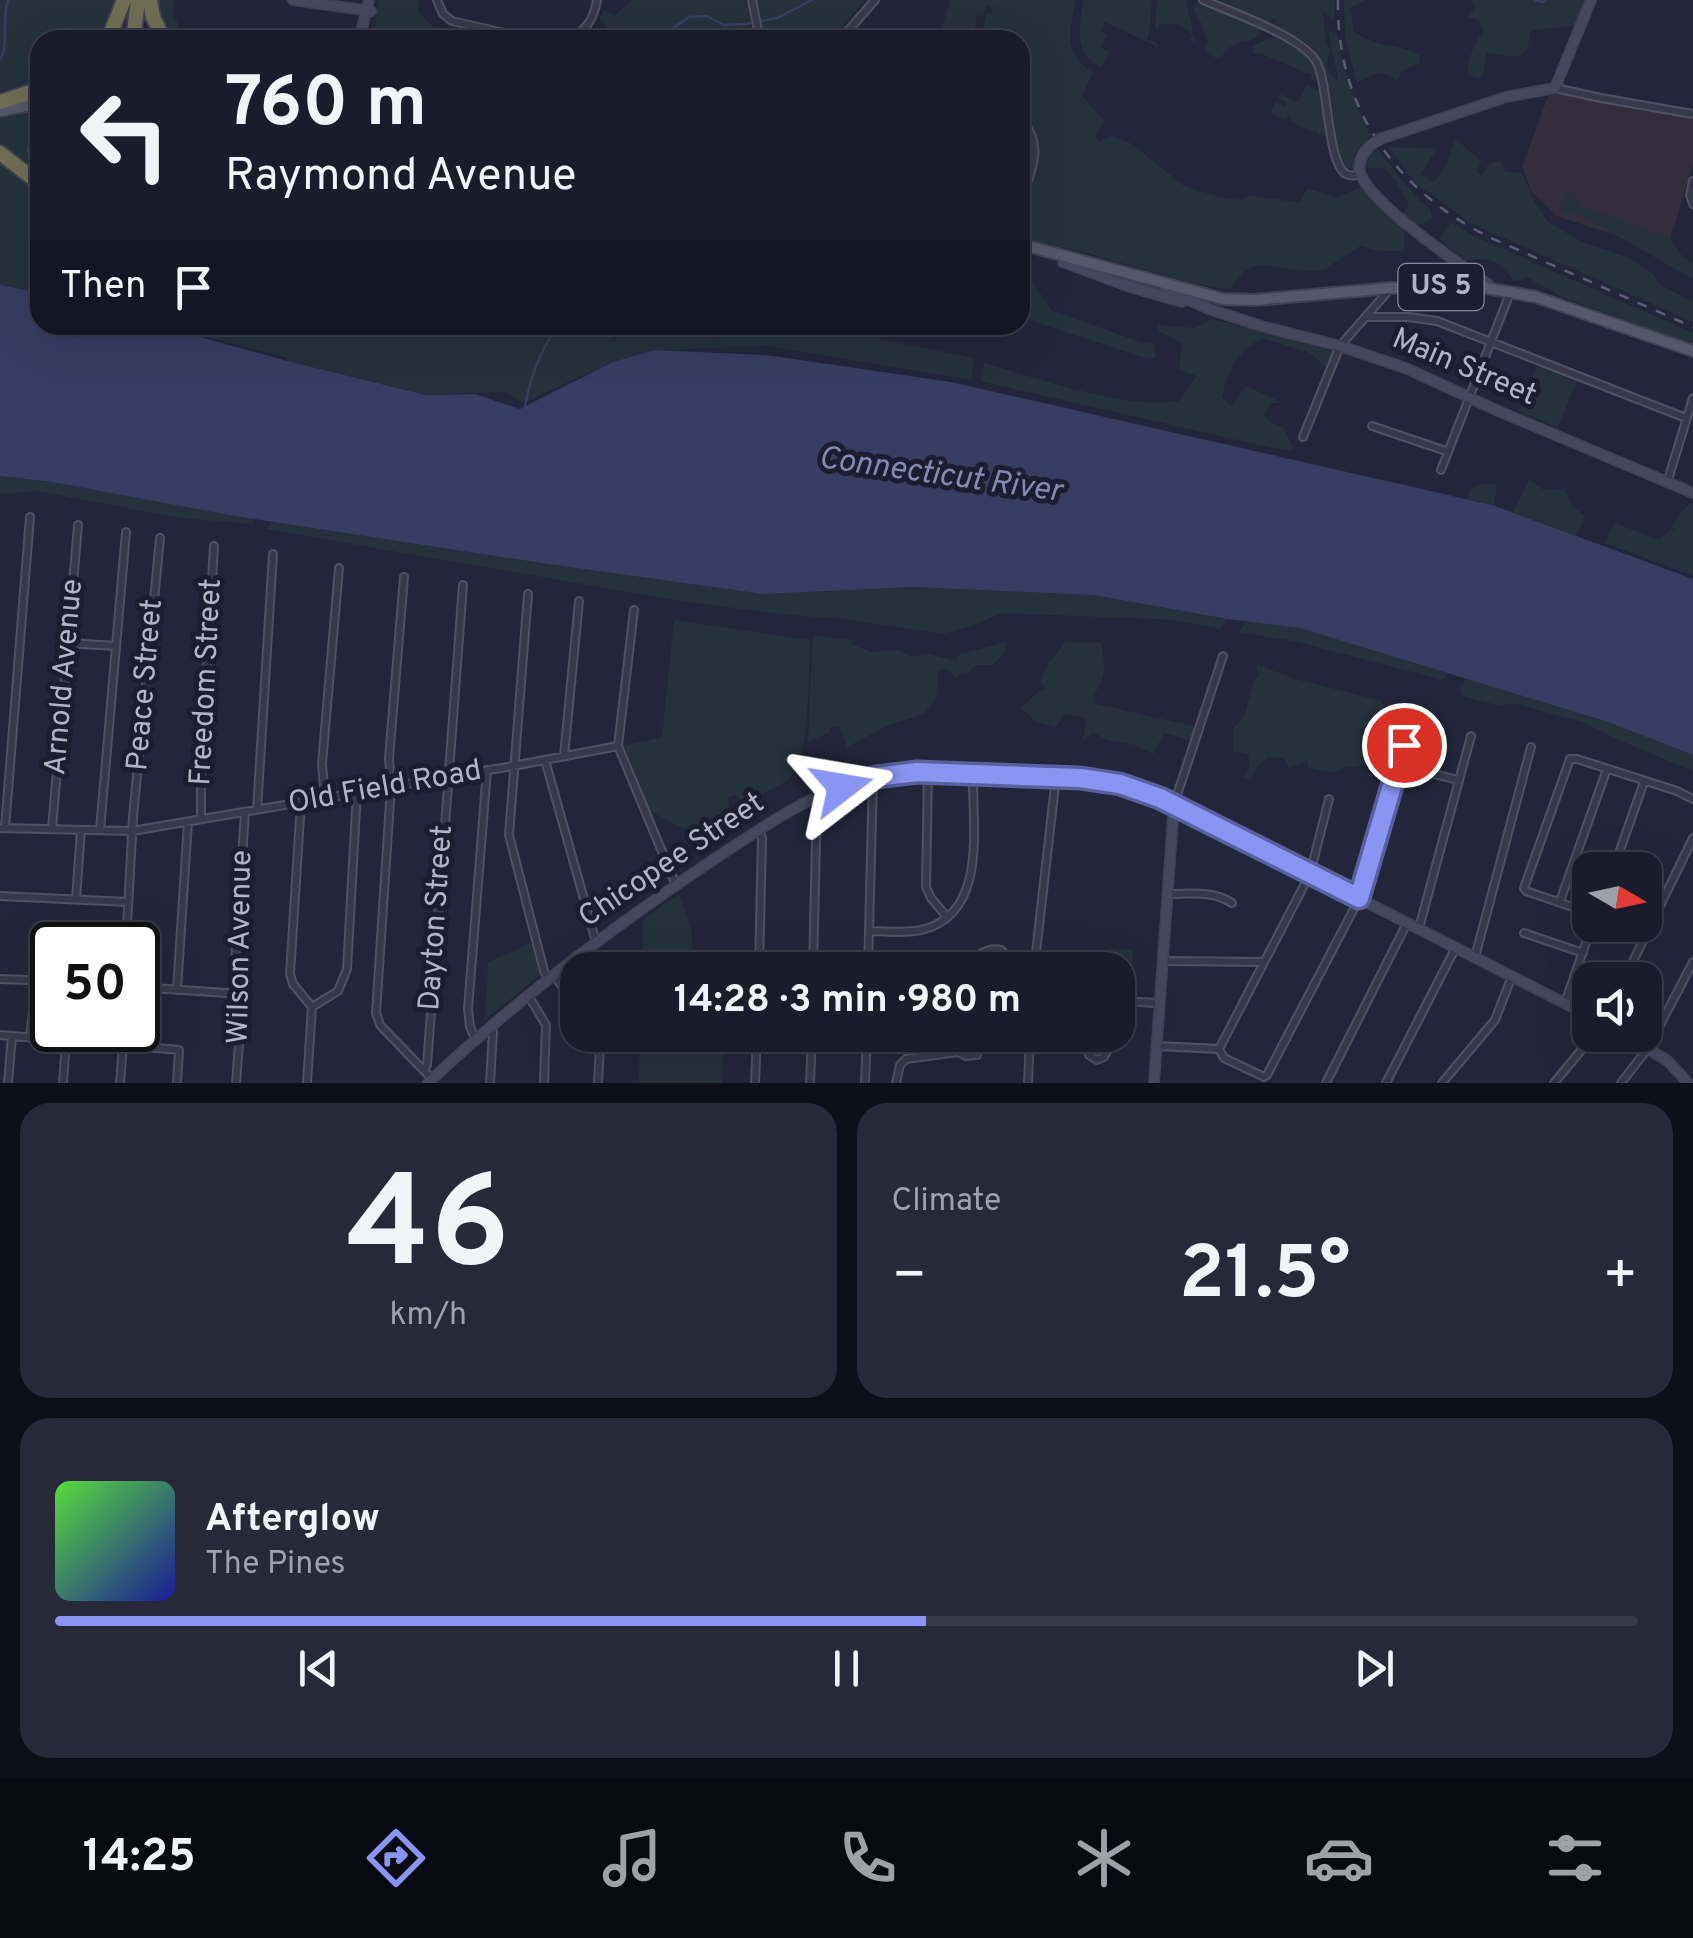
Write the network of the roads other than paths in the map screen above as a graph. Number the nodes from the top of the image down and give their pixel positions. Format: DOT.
graph roads {
  1 [pos="132,0"];
  2 [pos="150,0"];
  3 [pos="294,0"];
  4 [pos="437,0"];
  5 [pos="597,0"];
  6 [pos="874,0"];
  7 [pos="1204,0"];
  8 [pos="1591,0"];
  9 [pos="752,2"];
  10 [pos="370,5"];
  11 [pos="114,30"];
  12 [pos="131,30"];
  13 [pos="159,30"];
  14 [pos="364,30"];
  15 [pos="491,30"];
  16 [pos="583,30"];
  17 [pos="758,30"];
  18 [pos="848,30"];
  19 [pos="1555,88"];
  20 [pos="30,93"];
  21 [pos="30,101"];
  22 [pos="0,105"];
  23 [pos="1693,114"];
  24 [pos="1030,134"];
  25 [pos="0,153"];
  26 [pos="1030,174"];
  27 [pos="1361,174"];
  28 [pos="30,176"];
  29 [pos="1693,180"];
  30 [pos="1693,204"];
  31 [pos="1030,250"];
  32 [pos="1030,250"];
  33 [pos="1063,262"];
  34 [pos="1470,271"];
  35 [pos="1145,280"];
  36 [pos="1162,284"];
  37 [pos="1465,287"];
  38 [pos="1391,288"];
  39 [pos="1495,290"];
  40 [pos="1511,292"];
  41 [pos="1208,309"];
  42 [pos="1368,317"];
  43 [pos="1492,342"];
  44 [pos="1340,346"];
  45 [pos="1693,352"];
  46 [pos="1470,398"];
  47 [pos="1693,398"];
  48 [pos="1686,418"];
  49 [pos="1372,426"];
  50 [pos="1303,438"];
  51 [pos="1447,451"];
  52 [pos="1441,470"];
  53 [pos="1667,483"];
  54 [pos="1693,493"];
  55 [pos="30,517"];
  56 [pos="78,524"];
  57 [pos="126,532"];
  58 [pos="160,538"];
  59 [pos="214,546"];
  60 [pos="273,554"];
  61 [pos="339,568"];
  62 [pos="404,577"];
  63 [pos="463,586"];
  64 [pos="528,594"];
  65 [pos="579,601"];
  66 [pos="634,610"];
  67 [pos="68,643"];
  68 [pos="116,646"];
  69 [pos="1223,656"];
  70 [pos="1411,726"];
  71 [pos="1471,736"];
  72 [pos="618,746"];
  73 [pos="1532,747"];
  74 [pos="564,756"];
  75 [pos="545,760"];
  76 [pos="1398,764"];
  77 [pos="513,766"];
  78 [pos="1606,769"];
  79 [pos="488,770"];
  80 [pos="928,773"];
  81 [pos="974,774"];
  82 [pos="448,777"];
  83 [pos="872,778"];
  84 [pos="1056,778"];
  85 [pos="1458,780"];
  86 [pos="1644,782"];
  87 [pos="392,787"];
  88 [pos="357,792"];
  89 [pos="325,798"];
  90 [pos="817,798"];
  91 [pos="1329,799"];
  92 [pos="1693,799"];
  93 [pos="301,802"];
  94 [pos="1174,804"];
  95 [pos="258,810"];
  96 [pos="245,812"];
  97 [pos="201,820"];
  98 [pos="188,822"];
  99 [pos="2,828"];
  100 [pos="52,829"];
  101 [pos="81,830"];
  102 [pos="100,830"];
  103 [pos="760,830"];
  104 [pos="132,832"];
  105 [pos="1693,838"];
  106 [pos="1619,852"];
  107 [pos="1310,874"];
  108 [pos="676,885"];
  109 [pos="1167,894"];
  110 [pos="0,896"];
  111 [pos="1359,898"];
  112 [pos="76,899"];
  113 [pos="128,902"];
  114 [pos="1560,902"];
  115 [pos="1232,903"];
  116 [pos="1572,907"];
  117 [pos="948,918"];
  118 [pos="127,922"];
  119 [pos="1407,922"];
  120 [pos="1419,928"];
  121 [pos="869,931"];
  122 [pos="1524,933"];
  123 [pos="596,942"];
  124 [pos="1587,942"];
  125 [pos="1456,947"];
  126 [pos="759,952"];
  127 [pos="814,952"];
  128 [pos="868,952"];
  129 [pos="1036,952"];
  130 [pos="1583,953"];
  131 [pos="1475,957"];
  132 [pos="1162,962"];
  133 [pos="1264,962"];
  134 [pos="1633,962"];
  135 [pos="1693,962"];
  136 [pos="550,976"];
  137 [pos="1512,976"];
  138 [pos="0,978"];
  139 [pos="30,980"];
  140 [pos="560,987"];
  141 [pos="160,989"];
  142 [pos="177,990"];
  143 [pos="241,994"];
  144 [pos="528,994"];
  145 [pos="1135,1002"];
  146 [pos="1565,1003"];
  147 [pos="1160,1004"];
  148 [pos="1572,1007"];
  149 [pos="312,1008"];
  150 [pos="1662,1021"];
  151 [pos="490,1024"];
  152 [pos="0,1035"];
  153 [pos="12,1036"];
  154 [pos="30,1038"];
  155 [pos="475,1038"];
  156 [pos="1156,1046"];
  157 [pos="160,1048"];
  158 [pos="1219,1049"];
  159 [pos="65,1052"];
  160 [pos="122,1052"];
  161 [pos="600,1052"];
  162 [pos="757,1052"];
  163 [pos="811,1052"];
  164 [pos="866,1052"];
  165 [pos="958,1052"];
  166 [pos="978,1052"];
  167 [pos="1029,1052"];
  168 [pos="1580,1052"];
  169 [pos="1645,1052"];
  170 [pos="1654,1052"];
  171 [pos="424,1070"];
  172 [pos="1682,1081"];
  173 [pos="434,1082"];
  174 [pos="8,1083"];
  175 [pos="63,1083"];
  176 [pos="120,1083"];
  177 [pos="176,1083"];
  178 [pos="236,1083"];
  179 [pos="307,1083"];
  180 [pos="490,1083"];
  181 [pos="544,1083"];
  182 [pos="598,1083"];
  183 [pos="756,1083"];
  184 [pos="810,1083"];
  185 [pos="865,1083"];
  186 [pos="896,1083"];
  187 [pos="1028,1083"];
  188 [pos="1154,1083"];
  189 [pos="1326,1083"];
  190 [pos="1386,1083"];
  191 [pos="1442,1083"];
  192 [pos="1554,1083"];
  193 [pos="1621,1083"];
  1 -- 11 [label="highway"];
  1 -- 12 [label="highway"];
  2 -- 13 [label="highway"];
  3 -- 10 [label="main road"];
  4 -- 15 [label="street"];
  5 -- 16 [label="street"];
  6 -- 18 [label="street"];
  7 -- 27 [label="street"];
  8 -- 19 [label="main road"];
  9 -- 17 [label="street"];
  10 -- 14 [label="main road"];
  19 -- 23 [label="street"];
  19 -- 27 [label="main road"];
  20 -- 22 [label="highway"];
  21 -- 22 [label="main road"];
  24 -- 26 [label="street"];
  25 -- 28 [label="highway"];
  27 -- 34 [label="main road"];
  29 -- 30 [label="street"];
  31 -- 33 [label="main road, Main Street / US 5"];
  32 -- 35 [label="main road, Main Street / US 5"];
  33 -- 35 [label="main road, Main Street / US 5"];
  33 -- 41 [label="main road, Main Street"];
  34 -- 37 [label="main road"];
  34 -- 39 [label="main road"];
  35 -- 36 [label="main road, US 5"];
  36 -- 38 [label="main road, US 5"];
  36 -- 41 [label="main road, Main Street"];
  37 -- 38 [label="main road, US 5"];
  37 -- 39 [label="main road, US 5"];
  38 -- 42 [label="street"];
  39 -- 40 [label="main road, US 5"];
  40 -- 43 [label="street"];
  40 -- 45 [label="main road, US 5"];
  41 -- 44 [label="main road, Main Street"];
  42 -- 43 [label="street"];
  42 -- 44 [label="street"];
  43 -- 46 [label="street"];
  43 -- 48 [label="street"];
  44 -- 46 [label="main road, Main Street"];
  44 -- 50 [label="street"];
  46 -- 51 [label="street"];
  46 -- 53 [label="main road, Main Street"];
  47 -- 48 [label="street"];
  48 -- 53 [label="street"];
  49 -- 51 [label="street"];
  51 -- 52 [label="street"];
  53 -- 54 [label="main road, Main Street"];
  55 -- 99 [label="street"];
  56 -- 67 [label="street, Arnold Avenue"];
  57 -- 68 [label="street"];
  58 -- 104 [label="street, Peace Street"];
  59 -- 97 [label="street, Freedom Street"];
  60 -- 95 [label="street"];
  61 -- 89 [label="street"];
  62 -- 87 [label="street"];
  63 -- 82 [label="street, Dayton Street"];
  64 -- 77 [label="street"];
  65 -- 74 [label="street"];
  66 -- 72 [label="street"];
  67 -- 68 [label="street"];
  67 -- 100 [label="street, Arnold Avenue"];
  68 -- 102 [label="street"];
  69 -- 94 [label="street"];
  70 -- 76 [label="street"];
  71 -- 85 [label="street"];
  72 -- 74 [label="street, Old Field Road"];
  72 -- 108 [label="street"];
  73 -- 131 [label="street"];
  74 -- 75 [label="street, Old Field Road"];
  75 -- 77 [label="street, Old Field Road"];
  75 -- 123 [label="street"];
  76 -- 85 [label="street"];
  76 -- 111 [label="street"];
  77 -- 79 [label="street, Old Field Road"];
  77 -- 136 [label="street"];
  78 -- 86 [label="street"];
  78 -- 114 [label="street"];
  78 -- 114 [label="street"];
  79 -- 82 [label="street, Old Field Road"];
  79 -- 155 [label="street"];
  80 -- 81 [label="main road, Chicopee Street"];
  80 -- 83 [label="main road, Chicopee Street"];
  80 -- 117 [label="street"];
  81 -- 84 [label="main road, Chicopee Street"];
  81 -- 117 [label="street"];
  82 -- 87 [label="street, Old Field Road"];
  82 -- 171 [label="street, Dayton Street"];
  83 -- 90 [label="main road, Chicopee Street"];
  83 -- 121 [label="street"];
  84 -- 94 [label="main road, Chicopee Street"];
  84 -- 129 [label="street"];
  85 -- 120 [label="street"];
  86 -- 92 [label="street"];
  86 -- 106 [label="street"];
  87 -- 88 [label="street, Old Field Road"];
  87 -- 171 [label="street"];
  88 -- 89 [label="street, Old Field Road"];
  88 -- 149 [label="street"];
  89 -- 93 [label="street, Old Field Road"];
  90 -- 103 [label="main road, Chicopee Street"];
  90 -- 127 [label="street"];
  91 -- 107 [label="street"];
  93 -- 95 [label="street, Old Field Road"];
  93 -- 149 [label="street"];
  94 -- 107 [label="main road, Chicopee Street"];
  94 -- 109 [label="main road"];
  95 -- 96 [label="street, Old Field Road"];
  96 -- 97 [label="street, Old Field Road"];
  96 -- 143 [label="street, Wilson Avenue"];
  97 -- 98 [label="street, Old Field Road"];
  98 -- 104 [label="street, Old Field Road"];
  98 -- 142 [label="street"];
  99 -- 100 [label="street, Old Field Road"];
  100 -- 101 [label="street, Old Field Road"];
  101 -- 102 [label="street, Old Field Road"];
  101 -- 112 [label="street"];
  102 -- 104 [label="street, Old Field Road"];
  103 -- 108 [label="main road, Chicopee Street"];
  103 -- 126 [label="street"];
  104 -- 113 [label="street, Peace Street"];
  105 -- 134 [label="street"];
  107 -- 111 [label="main road, Chicopee Street"];
  107 -- 133 [label="street"];
  108 -- 123 [label="main road, Chicopee Street"];
  109 -- 115 [label="street"];
  109 -- 132 [label="main road"];
  110 -- 112 [label="street"];
  111 -- 119 [label="main road, Chicopee Street"];
  111 -- 158 [label="street"];
  112 -- 113 [label="street"];
  113 -- 118 [label="street, Peace Street"];
  114 -- 116 [label="street"];
  117 -- 121 [label="street"];
  119 -- 120 [label="main road, Chicopee Street"];
  119 -- 189 [label="street"];
  120 -- 125 [label="main road, Chicopee Street"];
  121 -- 128 [label="street"];
  122 -- 130 [label="street"];
  123 -- 136 [label="main road, Chicopee Street"];
  124 -- 130 [label="street"];
  125 -- 131 [label="main road, Chicopee Street"];
  125 -- 190 [label="street"];
  130 -- 146 [label="street"];
  131 -- 137 [label="main road, Chicopee Street"];
  132 -- 133 [label="street"];
  132 -- 147 [label="main road"];
  133 -- 158 [label="street"];
  135 -- 150 [label="street"];
  136 -- 140 [label="street"];
  136 -- 144 [label="main road, Chicopee Street"];
  137 -- 146 [label="main road, Chicopee Street"];
  137 -- 191 [label="street"];
  138 -- 139 [label="street"];
  141 -- 142 [label="street"];
  142 -- 143 [label="street"];
  143 -- 178 [label="street, Wilson Avenue"];
  144 -- 151 [label="main road, Chicopee Street"];
  144 -- 181 [label="street"];
  145 -- 147 [label="street"];
  146 -- 148 [label="main road, Chicopee Street"];
  147 -- 156 [label="main road"];
  149 -- 179 [label="street"];
  151 -- 155 [label="main road, Chicopee Street"];
  151 -- 180 [label="street"];
  152 -- 153 [label="street"];
  153 -- 154 [label="street"];
  153 -- 174 [label="street"];
  155 -- 173 [label="main road, Chicopee Street"];
  156 -- 158 [label="street"];
  156 -- 188 [label="main road"];
  157 -- 177 [label="street"];
  159 -- 175 [label="street"];
  160 -- 176 [label="street"];
  161 -- 182 [label="street"];
  162 -- 183 [label="street"];
  163 -- 184 [label="street"];
  164 -- 185 [label="street"];
  165 -- 166 [label="street"];
  165 -- 186 [label="street"];
  167 -- 187 [label="street"];
  168 -- 192 [label="street"];
  169 -- 193 [label="street"];
  170 -- 172 [label="main road"];
  171 -- 173 [label="street"];
}
